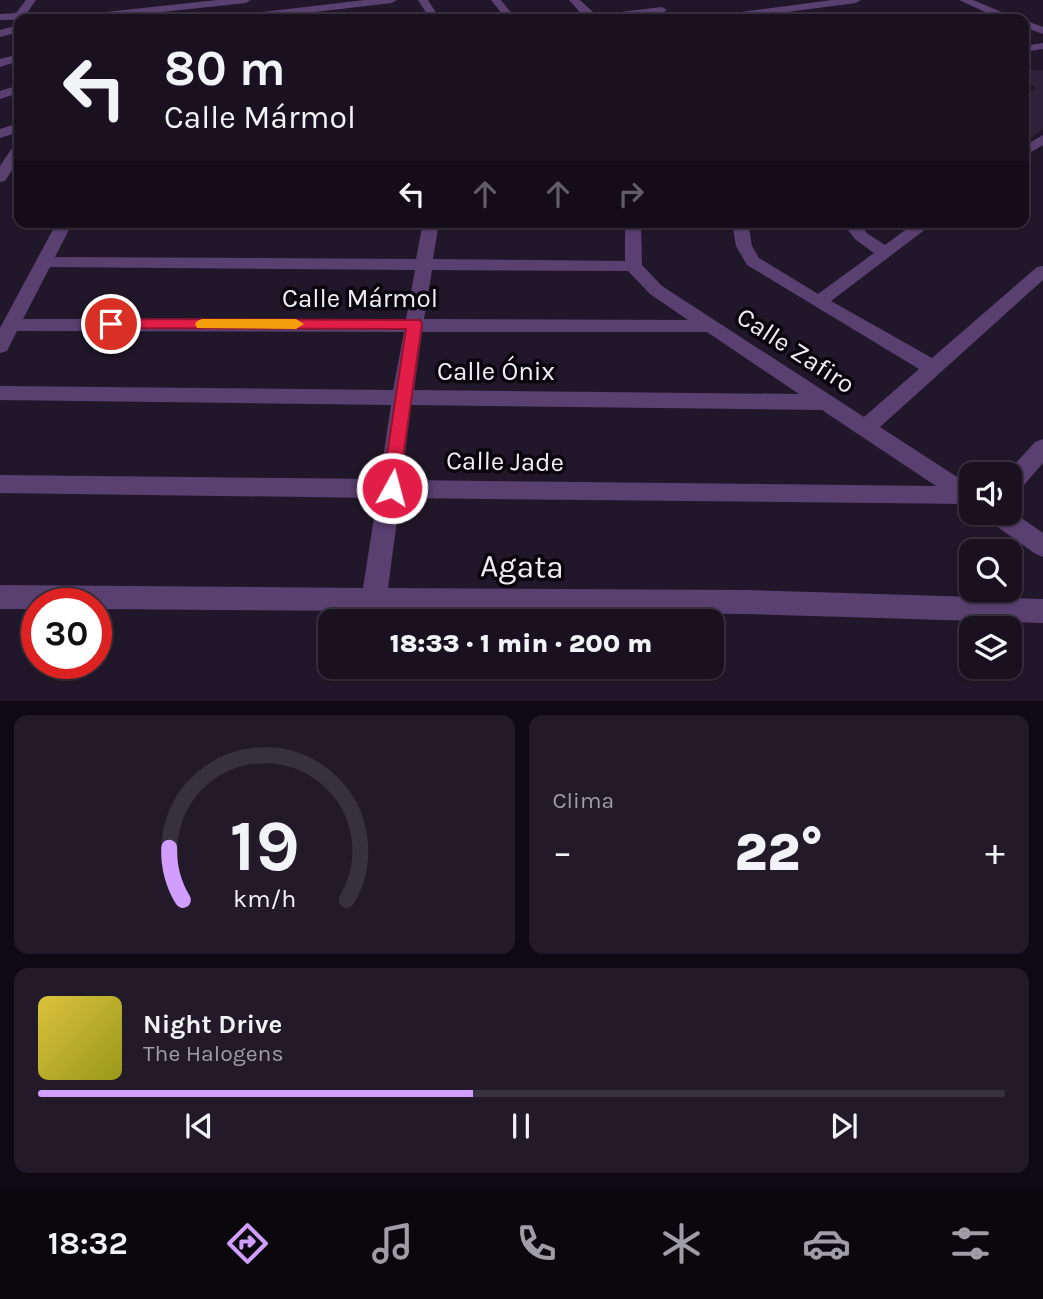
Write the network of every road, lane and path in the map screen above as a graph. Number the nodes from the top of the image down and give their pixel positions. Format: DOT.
graph roads {
  1 [pos="149,0"];
  2 [pos="246,0"];
  3 [pos="392,0"];
  4 [pos="496,0"];
  5 [pos="574,0"];
  6 [pos="650,0"];
  7 [pos="856,0"];
  8 [pos="964,0"];
  9 [pos="207,2"];
  10 [pos="144,12"];
  11 [pos="998,13"];
  12 [pos="128,14"];
  13 [pos="322,14"];
  14 [pos="507,14"];
  15 [pos="587,14"];
  16 [pos="654,14"];
  17 [pos="789,14"];
  18 [pos="991,14"];
  19 [pos="14,156"];
  20 [pos="1,177"];
  21 [pos="62,228"];
  22 [pos="430,228"];
  23 [pos="633,228"];
  24 [pos="741,228"];
  25 [pos="854,228"];
  26 [pos="919,228"];
  27 [pos="885,253"];
  28 [pos="45,262"];
  29 [pos="423,264"];
  30 [pos="633,266"];
  31 [pos="1043,271"];
  32 [pos="818,302"];
  33 [pos="414,324"];
  34 [pos="11,325"];
  35 [pos="708,326"];
  36 [pos="0,346"];
  37 [pos="933,368"];
  38 [pos="0,393"];
  39 [pos="402,398"];
  40 [pos="824,402"];
  41 [pos="865,428"];
  42 [pos="1043,449"];
  43 [pos="1022,472"];
  44 [pos="0,484"];
  45 [pos="392,488"];
  46 [pos="959,490"];
  47 [pos="959,497"];
  48 [pos="1014,525"];
  49 [pos="1043,545"];
  50 [pos="0,597"];
  51 [pos="344,609"];
  52 [pos="373,609"];
  53 [pos="420,609"];
  54 [pos="1043,611"];
  1 -- 10 [label="street"];
  2 -- 9 [label="street"];
  3 -- 13 [label="street"];
  4 -- 14 [label="street"];
  5 -- 15 [label="street"];
  6 -- 16 [label="street"];
  7 -- 17 [label="street"];
  8 -- 11 [label="street"];
  9 -- 10 [label="street"];
  10 -- 12 [label="street"];
  11 -- 18 [label="street"];
  19 -- 20 [label="street"];
  21 -- 28 [label="street"];
  22 -- 29 [label="street"];
  23 -- 30 [label="street"];
  24 -- 32 [label="street"];
  25 -- 27 [label="street"];
  26 -- 27 [label="street"];
  27 -- 32 [label="street"];
  28 -- 29 [label="street"];
  28 -- 34 [label="street"];
  29 -- 30 [label="street"];
  29 -- 33 [label="street"];
  30 -- 35 [label="street, Calle Zafiro"];
  31 -- 37 [label="street"];
  32 -- 37 [label="street"];
  33 -- 34 [label="street, Calle Mármol"];
  33 -- 35 [label="street, Calle Mármol"];
  33 -- 39 [label="street"];
  34 -- 36 [label="street"];
  35 -- 40 [label="street, Calle Zafiro"];
  37 -- 41 [label="street"];
  38 -- 39 [label="street, Calle Ónix"];
  39 -- 40 [label="street, Calle Ónix"];
  39 -- 45 [label="street"];
  40 -- 41 [label="street, Calle Zafiro"];
  41 -- 46 [label="street, Calle Zafiro"];
  42 -- 43 [label="street"];
  44 -- 45 [label="street, Calle Jade"];
  45 -- 47 [label="street, Calle Jade"];
  45 -- 52 [label="street"];
  48 -- 49 [label="street"];
  50 -- 51 [label="street, Agata"];
  53 -- 54 [label="street, Agata"];
}
